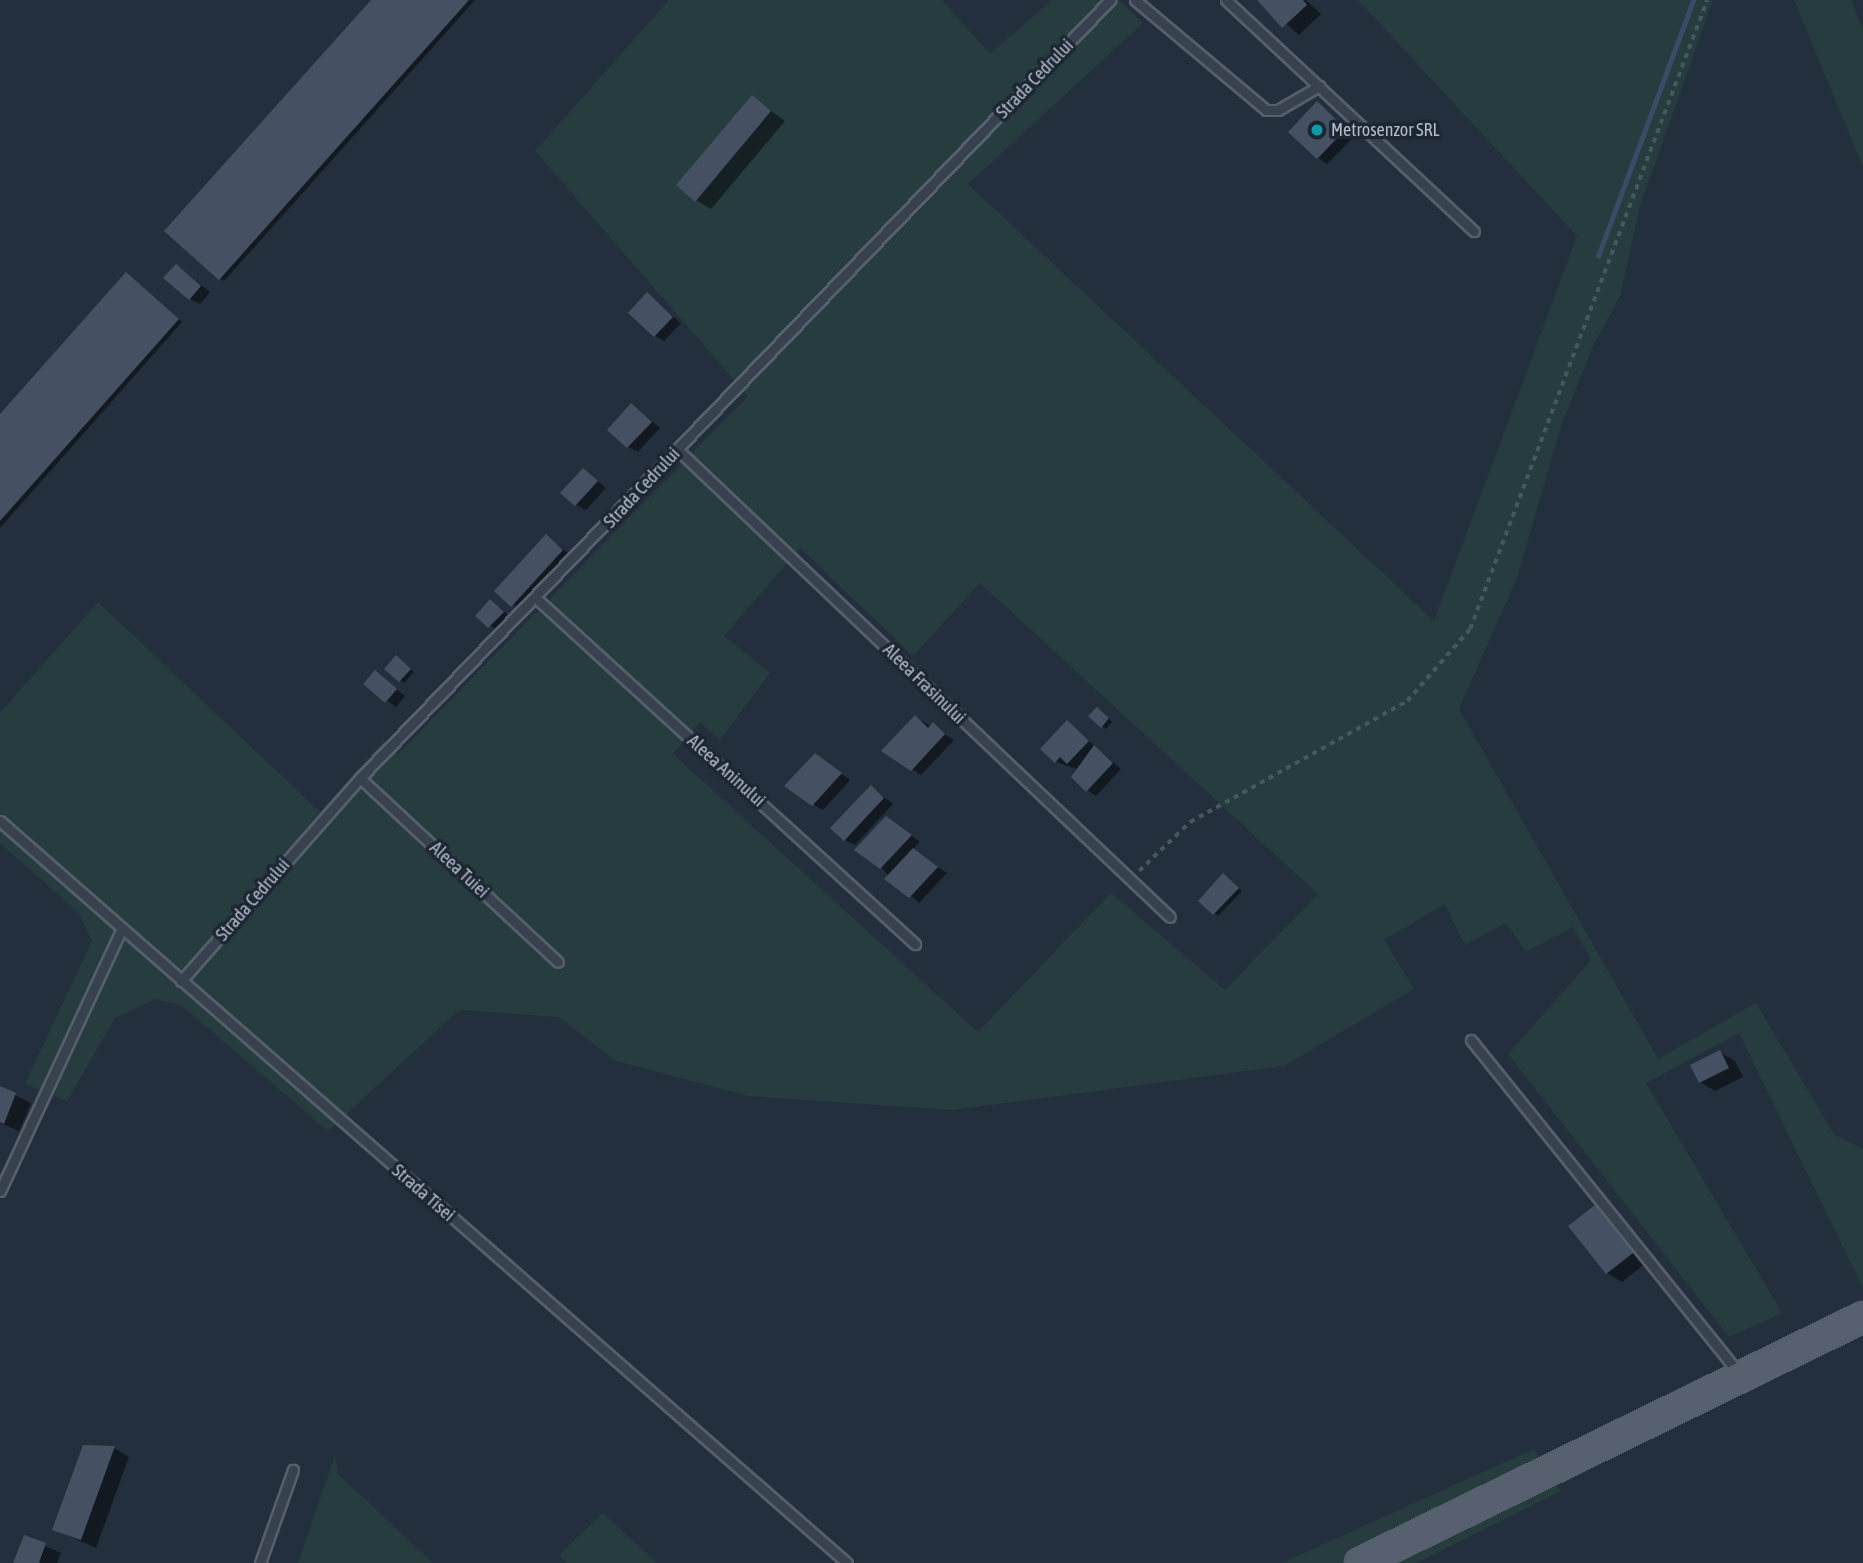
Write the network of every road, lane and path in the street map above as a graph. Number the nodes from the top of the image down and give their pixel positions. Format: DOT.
graph roads {
  1 [pos="1110,0"];
  2 [pos="1135,0"];
  3 [pos="1226,0"];
  4 [pos="1707,0"];
  5 [pos="1319,86"];
  6 [pos="1474,231"];
  7 [pos="678,450"];
  8 [pos="537,599"];
  9 [pos="360,778"];
  10 [pos="0,821"];
  11 [pos="1130,879"];
  12 [pos="1171,917"];
  13 [pos="122,928"];
  14 [pos="915,944"];
  15 [pos="558,962"];
  16 [pos="181,981"];
  17 [pos="1471,1040"];
  18 [pos="0,1191"];
  19 [pos="1863,1317"];
  20 [pos="1741,1376"];
  21 [pos="293,1470"];
  22 [pos="260,1563"];
  23 [pos="847,1563"];
  24 [pos="1360,1563"];
  1 -- 7 [label="lane, Strada Cedrului"];
  2 -- 5 [label="lane"];
  3 -- 5 [label="lane"];
  4 -- 11 [label="path"];
  5 -- 6 [label="lane"];
  7 -- 8 [label="lane, Strada Cedrului"];
  7 -- 11 [label="lane, Aleea Frasinului"];
  8 -- 9 [label="lane, Strada Cedrului"];
  8 -- 14 [label="lane, Aleea Aninului"];
  9 -- 15 [label="lane, Aleea Tuiei"];
  9 -- 16 [label="lane, Strada Cedrului"];
  10 -- 13 [label="lane, Strada Tisei"];
  11 -- 12 [label="lane, Aleea Frasinului"];
  13 -- 16 [label="lane, Strada Tisei"];
  13 -- 18 [label="lane"];
  16 -- 23 [label="lane, Strada Tisei"];
  17 -- 20 [label="lane"];
  19 -- 20 [label="main road"];
  20 -- 24 [label="main road"];
  21 -- 22 [label="lane"];
}
